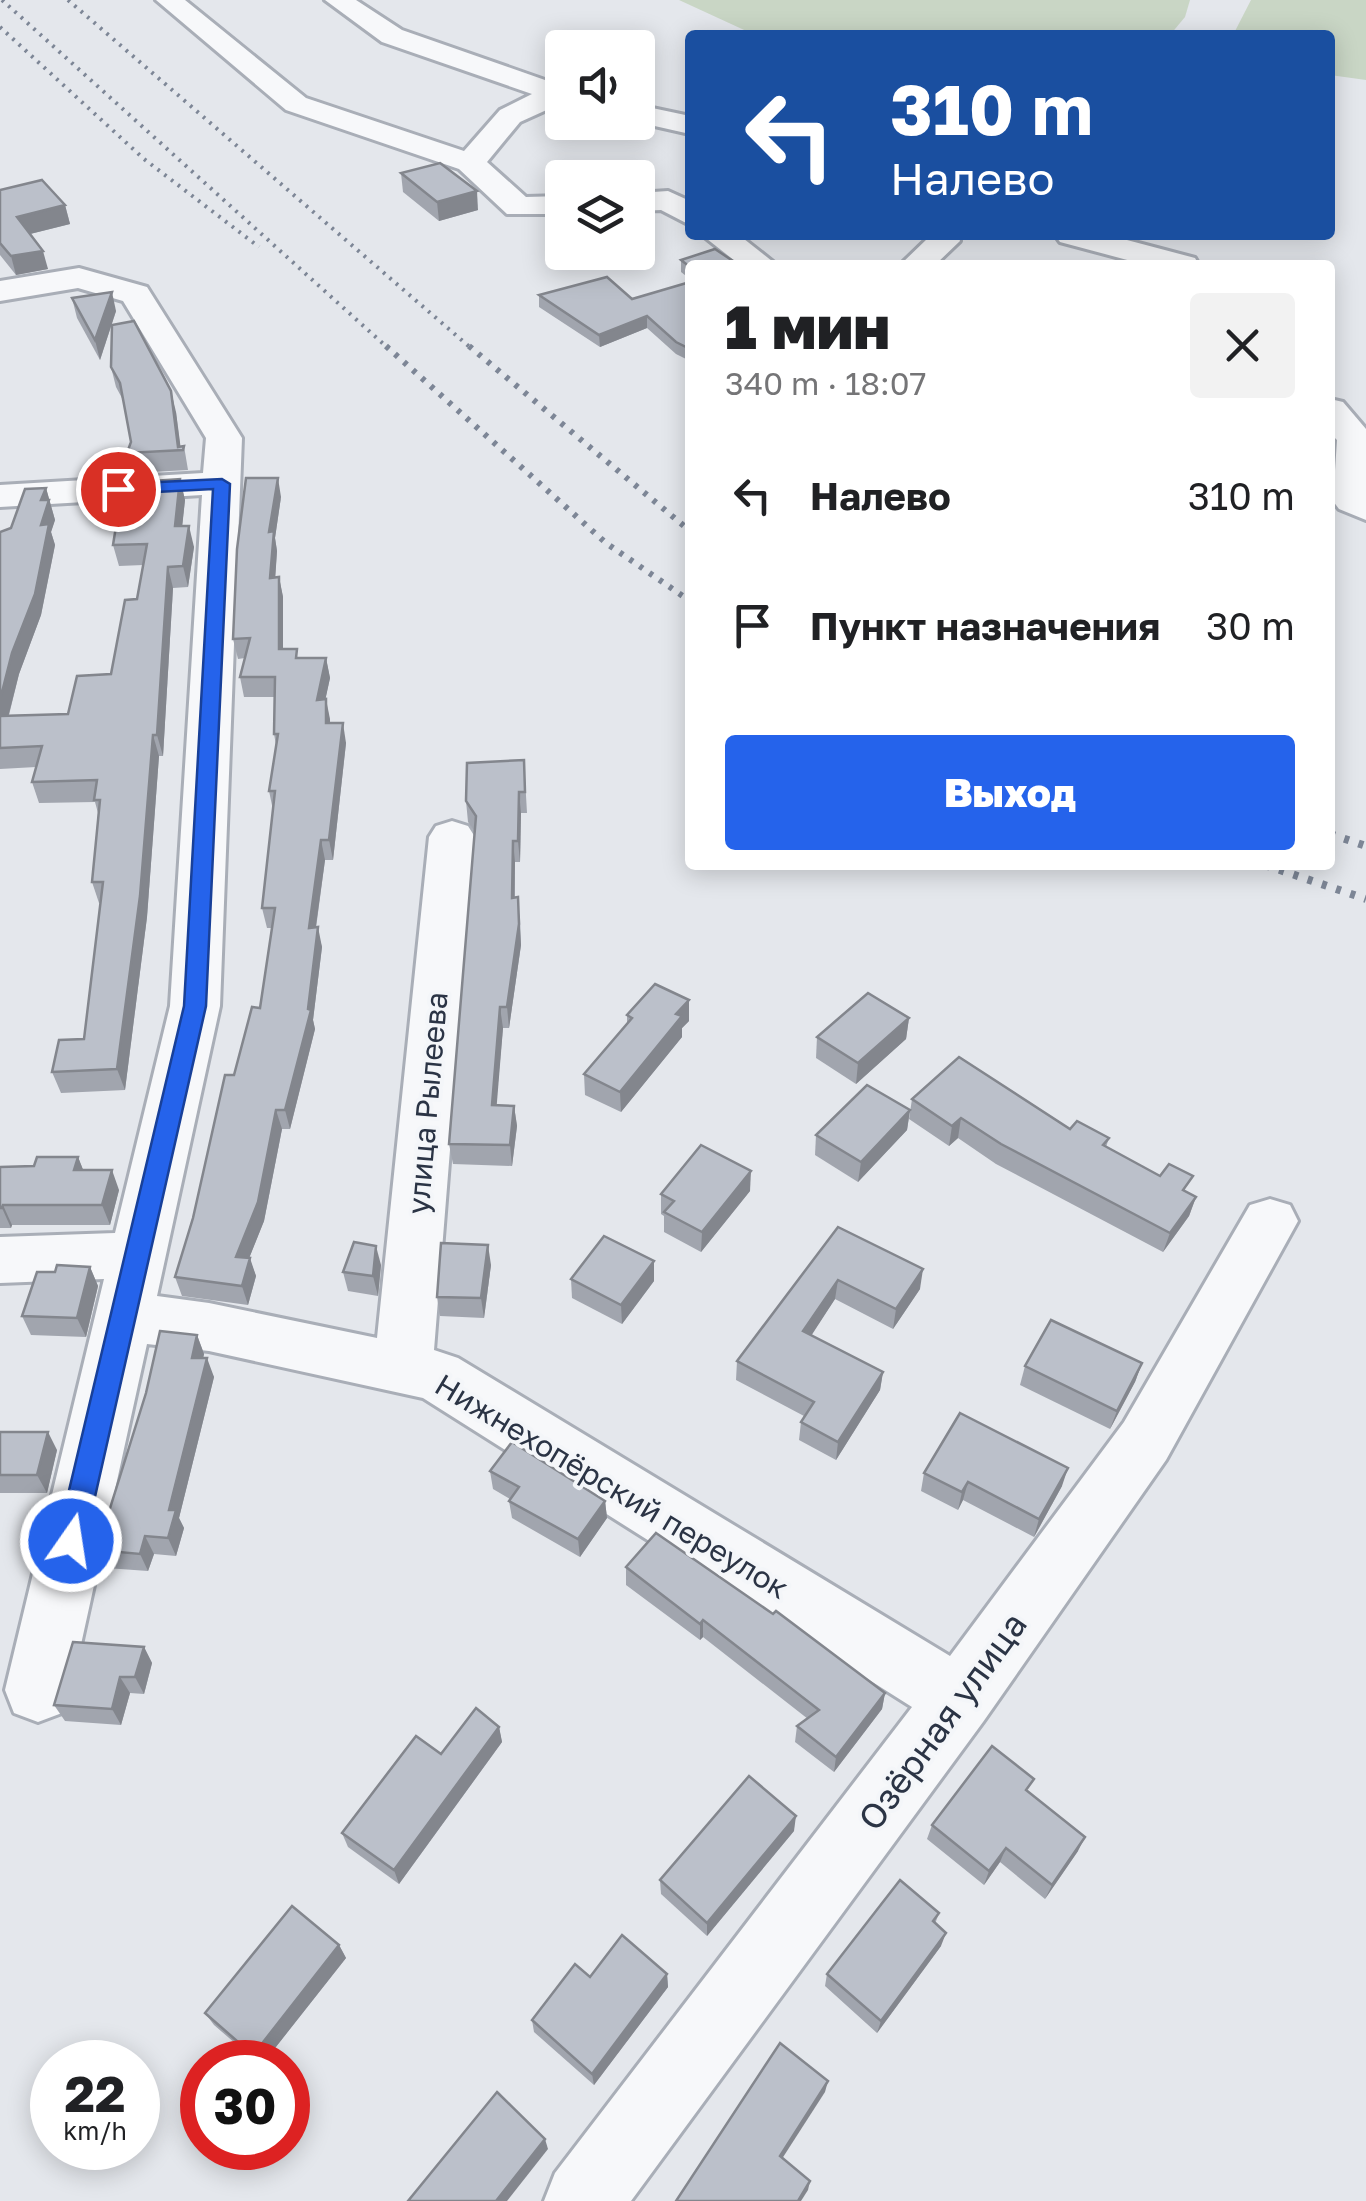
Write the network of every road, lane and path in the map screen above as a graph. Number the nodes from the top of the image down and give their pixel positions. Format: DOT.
graph roads {
  1 [pos="169,0"];
  2 [pos="338,0"];
  3 [pos="545,89"];
  4 [pos="545,101"];
  5 [pos="655,118"];
  6 [pos="685,124"];
  7 [pos="470,163"];
  8 [pos="655,201"];
  9 [pos="545,205"];
  10 [pos="685,212"];
  11 [pos="725,240"];
  12 [pos="944,240"];
  13 [pos="1090,240"];
  14 [pos="755,260"];
  15 [pos="922,260"];
  16 [pos="1165,260"];
  17 [pos="0,291"];
  18 [pos="1335,408"];
  19 [pos="1366,410"];
  20 [pos="1335,414"];
  21 [pos="222,484"];
  22 [pos="7,495"];
  23 [pos="1349,507"];
  24 [pos="0,540"];
  25 [pos="452,838"];
  26 [pos="1270,1221"];
  27 [pos="135,1255"];
  28 [pos="0,1260"];
  29 [pos="121,1316"];
  30 [pos="403,1368"];
  31 [pos="38,1690"];
  32 [pos="959,1699"];
  33 [pos="583,2201"];
  1 -- 7 [label="street"];
  2 -- 3 [label="street"];
  4 -- 7 [label="street"];
  5 -- 6 [label="street"];
  7 -- 9 [label="street"];
  8 -- 10 [label="street"];
  11 -- 14 [label="street"];
  12 -- 15 [label="street"];
  13 -- 16 [label="street"];
  17 -- 21 [label="street"];
  18 -- 19 [label="street"];
  20 -- 23 [label="street"];
  21 -- 22 [label="street"];
  21 -- 27 [label="street"];
  22 -- 24 [label="street"];
  25 -- 30 [label="street, улица Рылеева"];
  26 -- 32 [label="street, Озёрная улица"];
  27 -- 28 [label="street"];
  27 -- 29 [label="street"];
  29 -- 30 [label="street, Нижнехопёрский переулок"];
  29 -- 31 [label="street"];
  30 -- 32 [label="street, Нижнехопёрский переулок"];
  32 -- 33 [label="street, Озёрная улица"];
}
